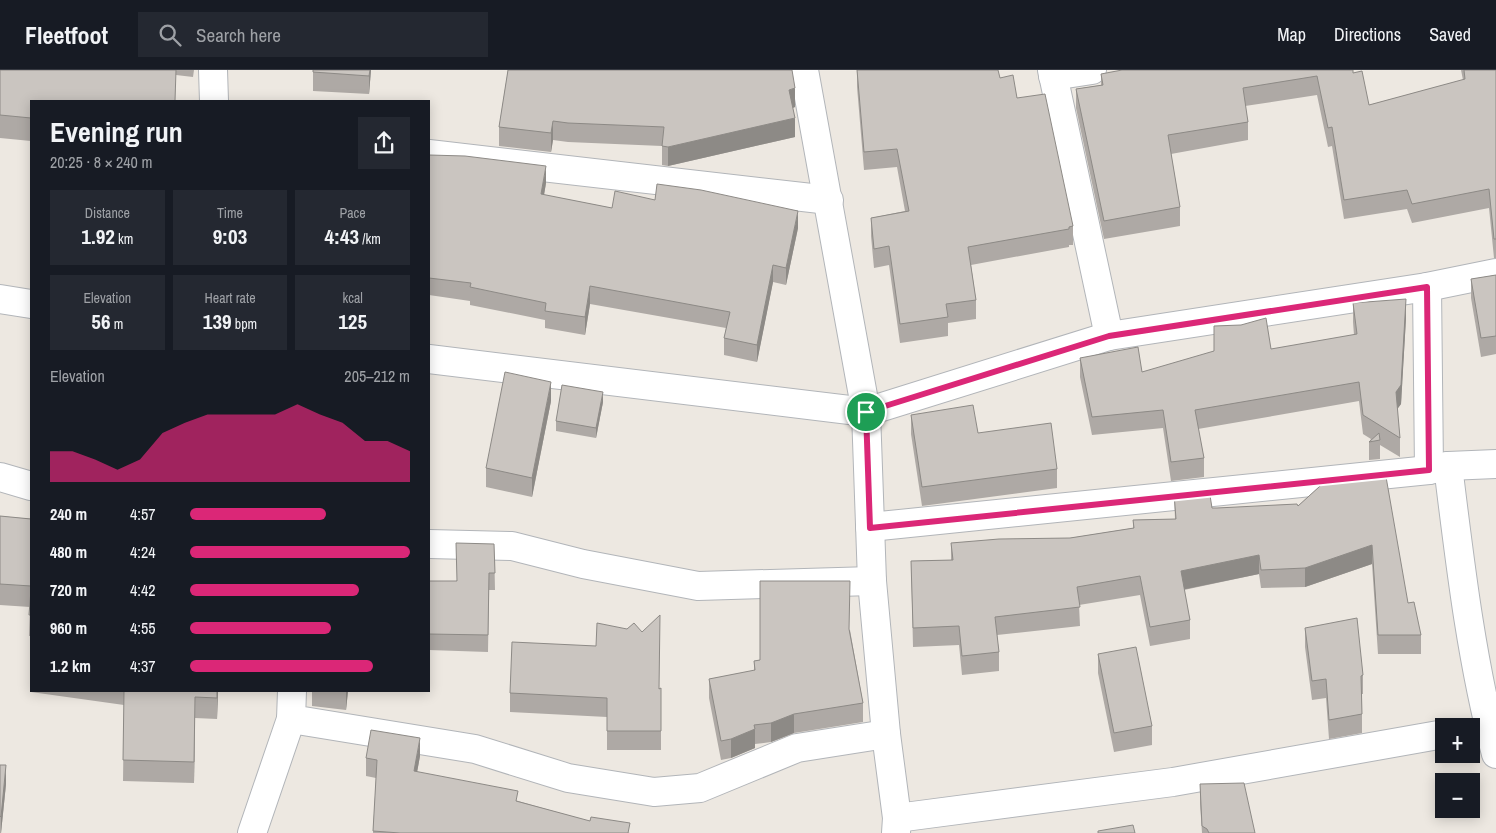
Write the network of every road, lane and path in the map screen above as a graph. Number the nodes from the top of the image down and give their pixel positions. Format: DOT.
graph roads {
  1 [pos="213,70"];
  2 [pos="804,70"];
  3 [pos="1092,70"];
  4 [pos="1053,73"];
  5 [pos="214,100"];
  6 [pos="430,154"];
  7 [pos="829,200"];
  8 [pos="1496,273"];
  9 [pos="1427,287"];
  10 [pos="0,299"];
  11 [pos="30,304"];
  12 [pos="1109,336"];
  13 [pos="430,359"];
  14 [pos="866,412"];
  15 [pos="1496,464"];
  16 [pos="1438,468"];
  17 [pos="0,477"];
  18 [pos="30,486"];
  19 [pos="870,528"];
  20 [pos="430,544"];
  21 [pos="872,581"];
  22 [pos="292,692"];
  23 [pos="291,719"];
  24 [pos="1485,726"];
  25 [pos="886,734"];
  26 [pos="1435,736"];
  27 [pos="1496,754"];
  28 [pos="896,826"];
  29 [pos="252,833"];
  1 -- 5 [label="street"];
  2 -- 7 [label="street"];
  3 -- 4 [label="street"];
  4 -- 12 [label="street"];
  6 -- 7 [label="street"];
  7 -- 14 [label="street"];
  8 -- 9 [label="street"];
  9 -- 12 [label="street"];
  9 -- 16 [label="street"];
  10 -- 11 [label="street"];
  12 -- 14 [label="street"];
  13 -- 14 [label="street"];
  14 -- 19 [label="street"];
  15 -- 16 [label="street"];
  16 -- 19 [label="street"];
  16 -- 24 [label="street"];
  17 -- 18 [label="street"];
  19 -- 21 [label="street"];
  20 -- 21 [label="street"];
  21 -- 25 [label="street"];
  22 -- 23 [label="street"];
  23 -- 25 [label="street"];
  23 -- 29 [label="street"];
  24 -- 27 [label="street"];
  25 -- 28 [label="street"];
  26 -- 28 [label="street"];
}
